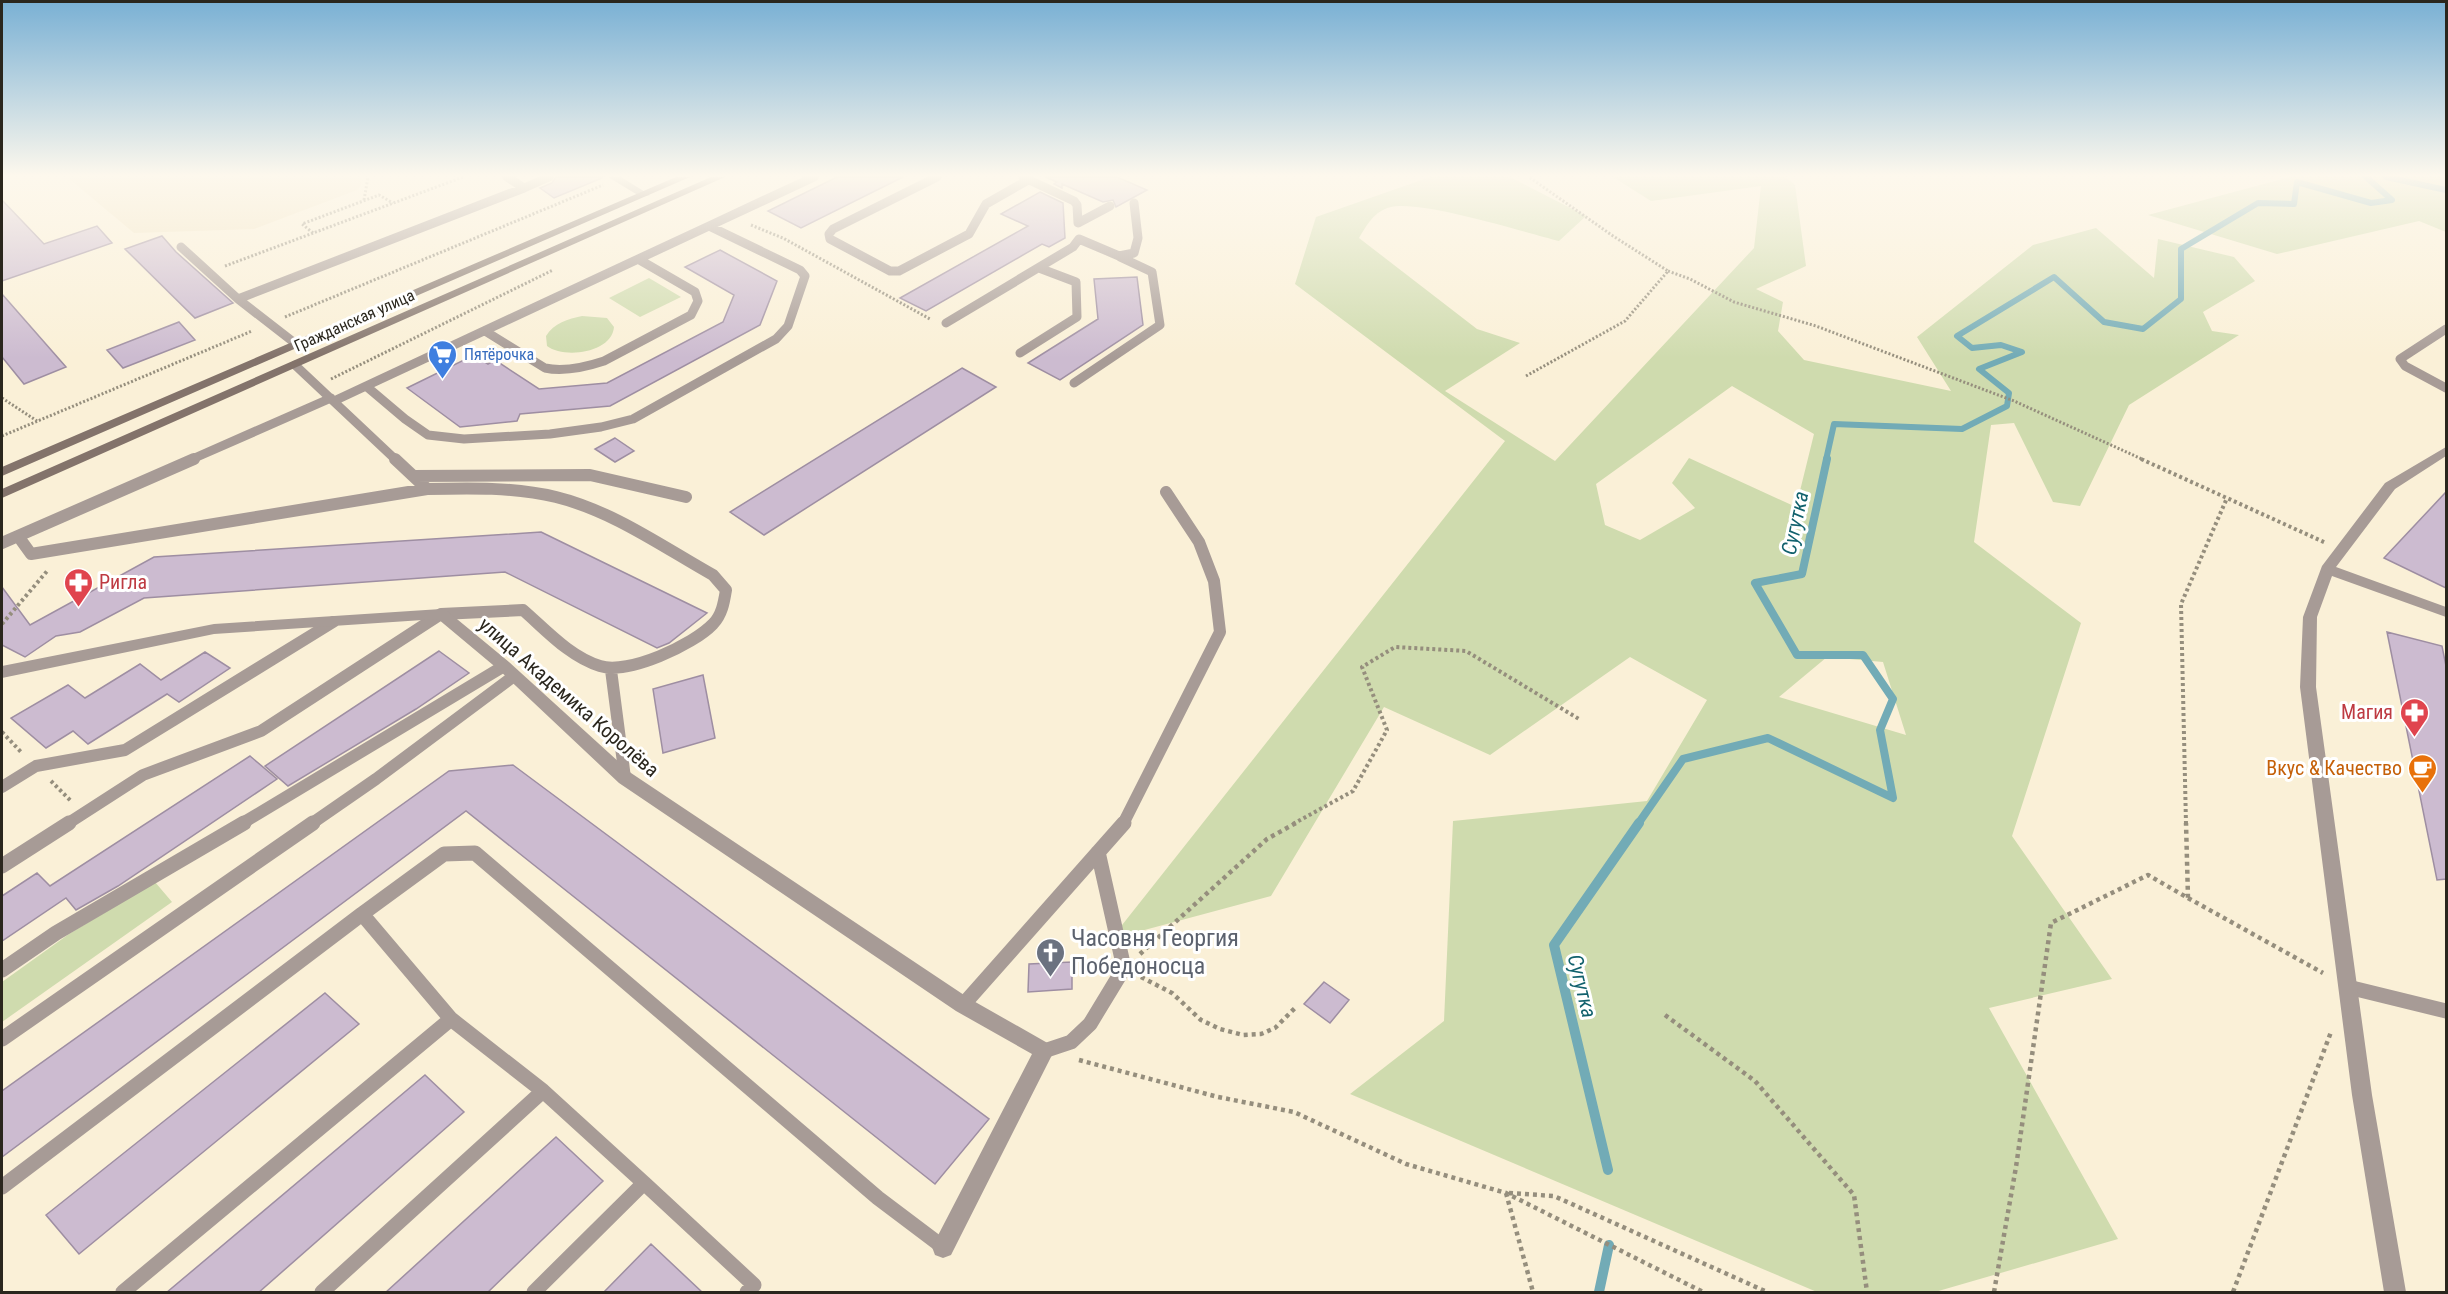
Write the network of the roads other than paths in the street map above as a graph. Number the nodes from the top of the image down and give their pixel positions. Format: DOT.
graph roads {
  1 [pos="397,237"];
  2 [pos="546,237"];
  3 [pos="583,237"];
  4 [pos="685,237"];
  5 [pos="732,237"];
  6 [pos="830,237"];
  7 [pos="963,237"];
  8 [pos="1138,237"];
  9 [pos="1079,239"];
  10 [pos="181,247"];
  11 [pos="1119,256"];
  12 [pos="638,259"];
  13 [pos="1039,268"];
  14 [pos="238,299"];
  15 [pos="945,323"];
  16 [pos="2446,329"];
  17 [pos="485,331"];
  18 [pos="296,344"];
  19 [pos="1020,353"];
  20 [pos="295,365"];
  21 [pos="1074,382"];
  22 [pos="366,386"];
  23 [pos="2446,388"];
  24 [pos="333,399"];
  25 [pos="2446,452"];
  26 [pos="2,472"];
  27 [pos="413,476"];
  28 [pos="427,489"];
  29 [pos="1166,492"];
  30 [pos="2,494"];
  31 [pos="686,497"];
  32 [pos="18,536"];
  33 [pos="2,543"];
  34 [pos="2327,569"];
  35 [pos="2446,612"];
  36 [pos="441,614"];
  37 [pos="333,622"];
  38 [pos="611,670"];
  39 [pos="509,671"];
  40 [pos="2,672"];
  41 [pos="625,778"];
  42 [pos="2,787"];
  43 [pos="1098,852"];
  44 [pos="2,866"];
  45 [pos="362,914"];
  46 [pos="2,970"];
  47 [pos="2348,987"];
  48 [pos="963,1005"];
  49 [pos="2446,1011"];
  50 [pos="452,1019"];
  51 [pos="2,1039"];
  52 [pos="1044,1051"];
  53 [pos="543,1091"];
  54 [pos="644,1183"];
  55 [pos="2,1187"];
  56 [pos="943,1247"];
  57 [pos="123,1293"];
  58 [pos="322,1293"];
  59 [pos="534,1293"];
  60 [pos="747,1293"];
  61 [pos="2395,1293"];
  1 -- 14 [label="lane"];
  2 -- 18 [label="main road, Гражданская улица"];
  3 -- 20 [label="main road, Гражданская улица"];
  4 -- 12 [label="lane"];
  5 -- 22 [label="lane"];
  6 -- 7 [label="lane"];
  8 -- 11 [label="lane"];
  9 -- 11 [label="lane"];
  9 -- 13 [label="lane"];
  10 -- 14 [label="lane"];
  11 -- 21 [label="lane"];
  12 -- 17 [label="lane"];
  12 -- 17 [label="lane"];
  13 -- 15 [label="lane"];
  13 -- 19 [label="lane"];
  14 -- 18 [label="lane"];
  16 -- 23 [label="lane"];
  17 -- 22 [label="lane"];
  18 -- 26 [label="main road, Гражданская улица"];
  20 -- 24 [label="lane"];
  20 -- 30 [label="main road, Гражданская улица"];
  22 -- 24 [label="lane"];
  24 -- 27 [label="lane"];
  24 -- 32 [label="lane"];
  25 -- 34 [label="street"];
  27 -- 28 [label="lane"];
  27 -- 31 [label="lane"];
  28 -- 32 [label="lane"];
  28 -- 38 [label="lane"];
  29 -- 43 [label="lane"];
  32 -- 33 [label="lane"];
  34 -- 35 [label="street"];
  34 -- 47 [label="street"];
  36 -- 37 [label="street"];
  36 -- 38 [label="lane"];
  36 -- 39 [label="street, улица Академика Королёва"];
  36 -- 44 [label="lane"];
  37 -- 40 [label="street"];
  37 -- 42 [label="lane"];
  38 -- 41 [label="lane"];
  39 -- 41 [label="street, улица Академика Королёва"];
  39 -- 46 [label="lane"];
  39 -- 51 [label="lane"];
  41 -- 48 [label="street, улица Академика Королёва"];
  43 -- 48 [label="lane"];
  43 -- 52 [label="lane"];
  45 -- 50 [label="lane"];
  45 -- 55 [label="lane"];
  45 -- 56 [label="lane"];
  47 -- 49 [label="lane"];
  47 -- 61 [label="street"];
  48 -- 52 [label="street, улица Академика Королёва"];
  50 -- 53 [label="lane"];
  50 -- 57 [label="lane"];
  52 -- 56 [label="street"];
  53 -- 54 [label="lane"];
  53 -- 58 [label="lane"];
  54 -- 59 [label="lane"];
  54 -- 60 [label="lane"];
}
